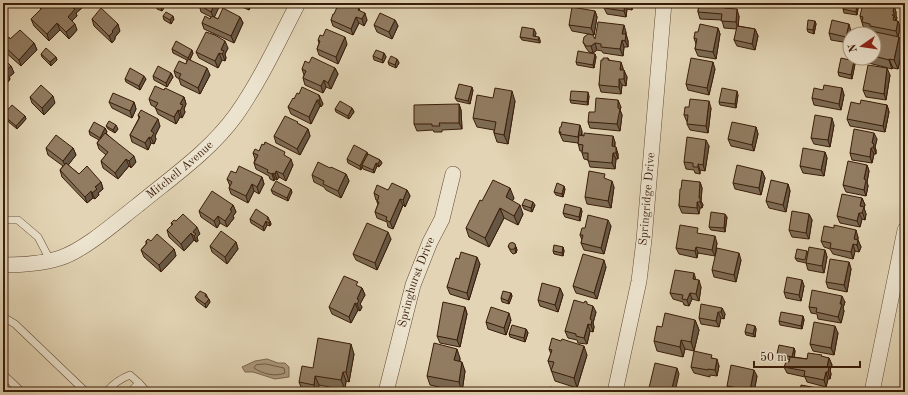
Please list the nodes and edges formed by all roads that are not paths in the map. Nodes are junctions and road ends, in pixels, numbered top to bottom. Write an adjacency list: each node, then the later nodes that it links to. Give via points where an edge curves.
1 (298, 3): 6 (street, Mitchell Avenue, via 246,99 223,131 199,155 109,228 72,252)
2 (664, 3): 17 (street, Springridge Drive, via 639,281)
3 (453, 174): 16 (street, Springhurst Drive, via 442,219 413,285)
4 (3, 220): 6 (lane, via 18,220 38,237)
5 (905, 230): 18 (street)
6 (50, 260): 7 (street, Mitchell Avenue)
7 (3, 265)
8 (3, 317): 12 (lane, via 15,324)
9 (3, 380): 11 (lane, via 6,377)
10 (139, 382): 13 (lane, via 130,376 121,378); 14 (lane); 15 (lane)
11 (22, 392)
12 (86, 392)
13 (106, 392)
14 (130, 392)
15 (147, 392)
16 (386, 392)
17 (615, 392)
18 (872, 392)

